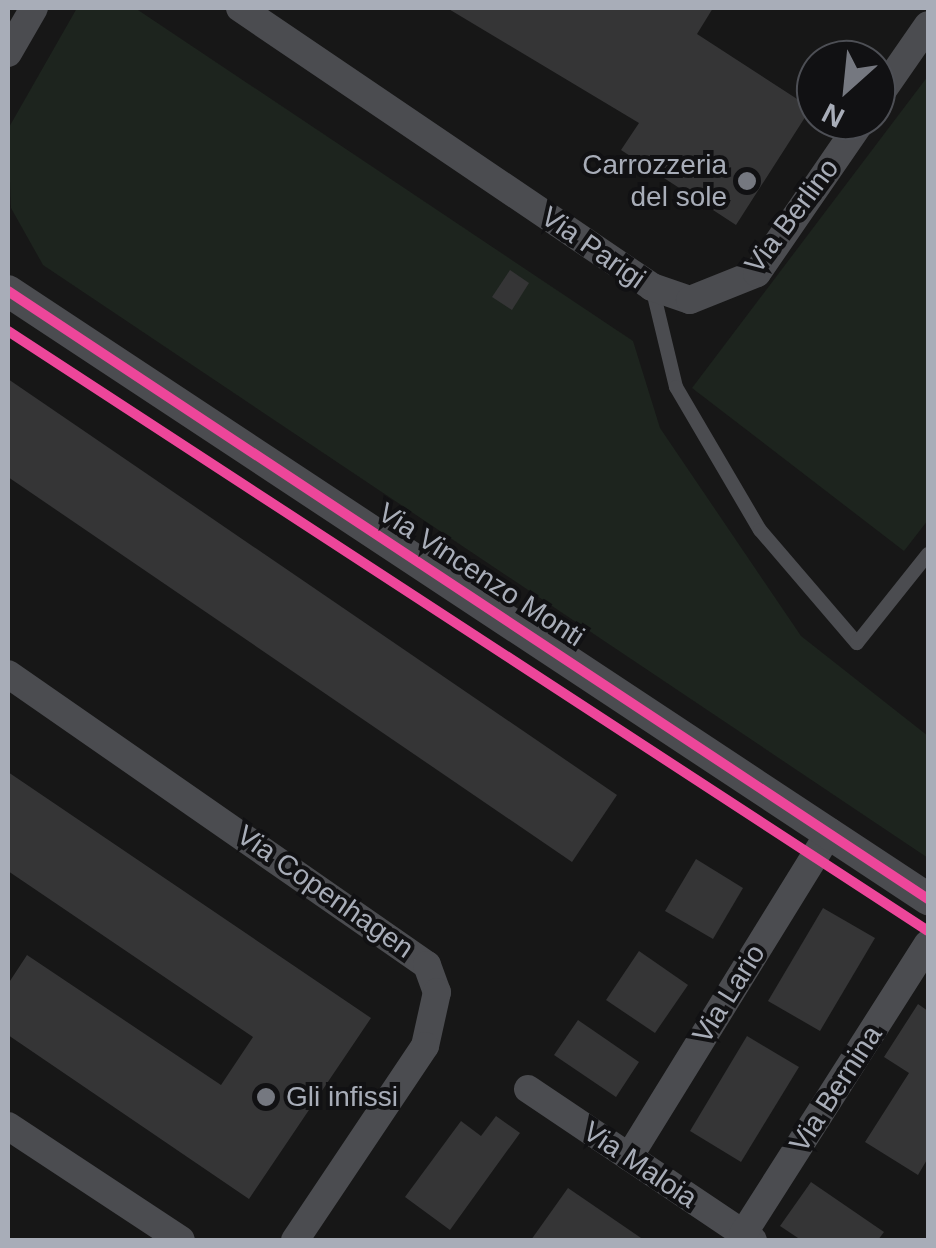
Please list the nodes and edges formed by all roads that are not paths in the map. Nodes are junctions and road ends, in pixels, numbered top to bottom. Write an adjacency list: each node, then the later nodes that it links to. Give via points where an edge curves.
1 (34, 8): 4 (street)
2 (240, 8): 7 (street, Via Parigi)
3 (928, 25): 5 (street)
4 (8, 52)
5 (896, 71)
6 (848, 140): 7 (street, Via Berlino, via 756,273 690,300)
7 (652, 287): 9 (lane, Via Parigi, via 676,387 760,530 857,643)
8 (8, 291): 11 (street, Via Vincenzo Monti)
9 (928, 554)
10 (8, 674): 19 (street, Via Copenhagen, via 427,965 437,992 425,1046)
11 (830, 832): 12 (street, Via Vincenzo Monti); 16 (street, Via Lario)
12 (928, 899)
13 (928, 944): 18 (street, Via Bernina)
14 (528, 1089): 16 (street, Via Maloia)
15 (8, 1126): 17 (street)
16 (629, 1157): 18 (street, Via Maloia)
17 (174, 1236)
18 (748, 1237)
19 (295, 1240)

